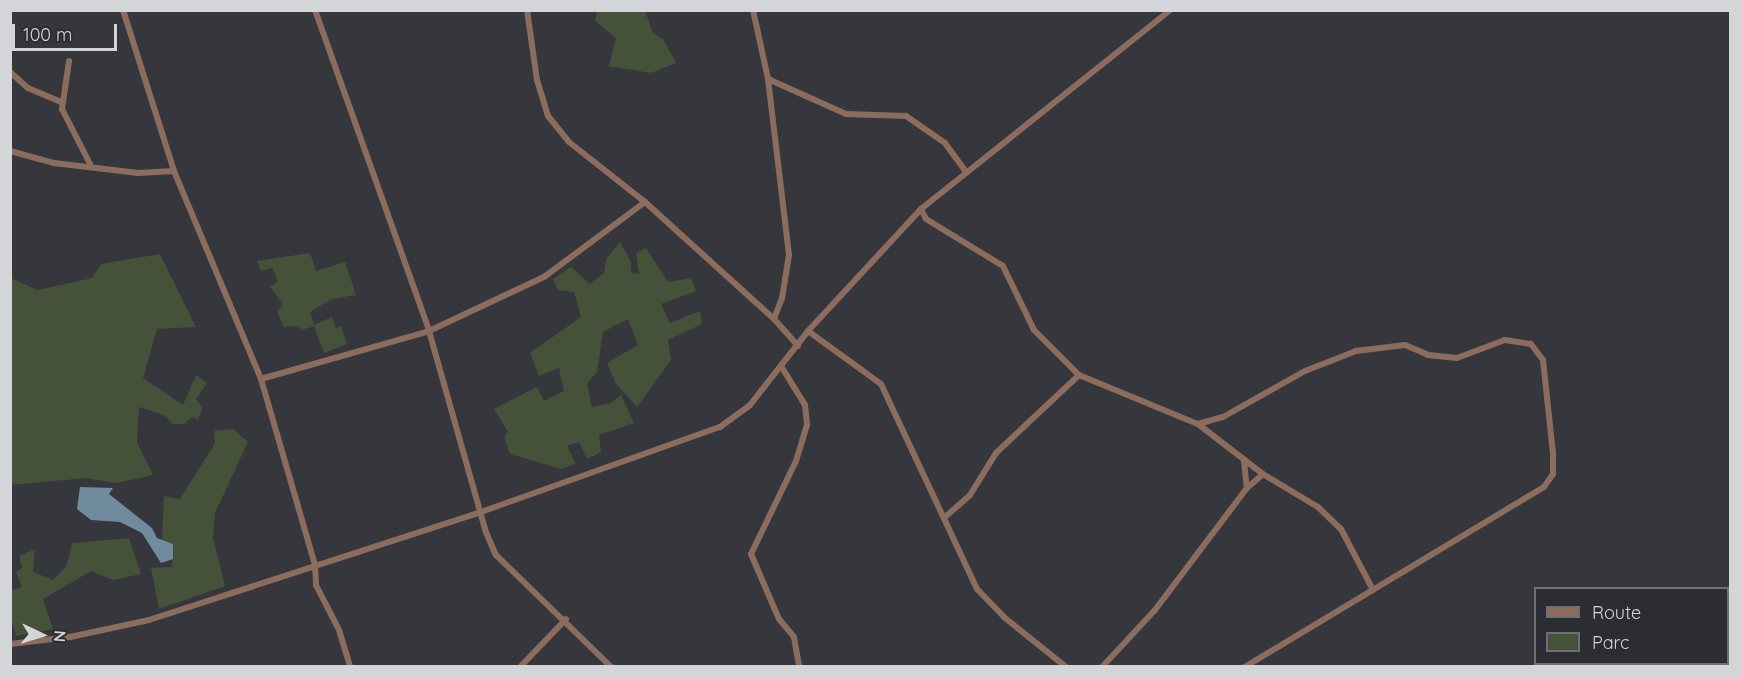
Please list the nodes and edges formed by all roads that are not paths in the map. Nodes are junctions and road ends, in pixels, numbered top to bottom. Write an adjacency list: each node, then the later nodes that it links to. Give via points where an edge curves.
1 (123, 10): 12 (street)
2 (315, 10): 17 (street)
3 (527, 10): 14 (street, via 537,81 548,116 569,142)
4 (753, 10): 8 (street)
5 (1170, 10): 13 (street)
6 (69, 61): 9 (street)
7 (10, 72): 9 (street, via 28,88)
8 (768, 79): 13 (street, via 846,114 906,116 945,143); 16 (street, via 789,255 783,298)
9 (62, 102): 11 (street)
10 (10, 151): 11 (street, via 44,161)
11 (90, 164): 12 (street, via 138,173)
12 (174, 171): 22 (street)
13 (965, 171): 15 (street)
14 (645, 202): 16 (street); 17 (street, via 544,277)
15 (921, 209): 18 (street); 21 (street, via 926,219 1003,266 1034,330)
16 (774, 319): 19 (street)
17 (429, 331): 22 (street); 27 (street)
18 (808, 332): 19 (street); 28 (street, via 881,384)
19 (798, 346): 20 (street)
20 (782, 366): 27 (street, via 750,405 720,428); 36 (street, via 805,405 807,425 796,461 751,554 779,619 794,637)
21 (1079, 375): 23 (street); 28 (street, via 996,453 970,495)
22 (261, 379): 29 (street)
23 (1198, 424): 24 (street); 30 (street, via 1223,417 1305,370 1356,351 1406,345 1428,355 1457,358 1505,340 1531,344 1543,360 1553,474 1544,487)
24 (1244, 460): 25 (street); 26 (street)
25 (1263, 474): 26 (street); 30 (street, via 1318,507 1341,529)
26 (1247, 488): 38 (street, via 1155,610)
27 (481, 512): 29 (street); 31 (street, via 496,555)
28 (945, 517): 37 (street, via 978,589 1005,618)
29 (315, 565): 32 (street, via 149,620); 33 (street, via 316,585 339,630)
30 (1373, 590): 39 (street)
31 (566, 619): 34 (street); 35 (street)
32 (10, 644)
33 (350, 666)
34 (522, 666)
35 (609, 666)
36 (799, 666)
37 (1065, 666)
38 (1103, 666)
39 (1246, 666)

